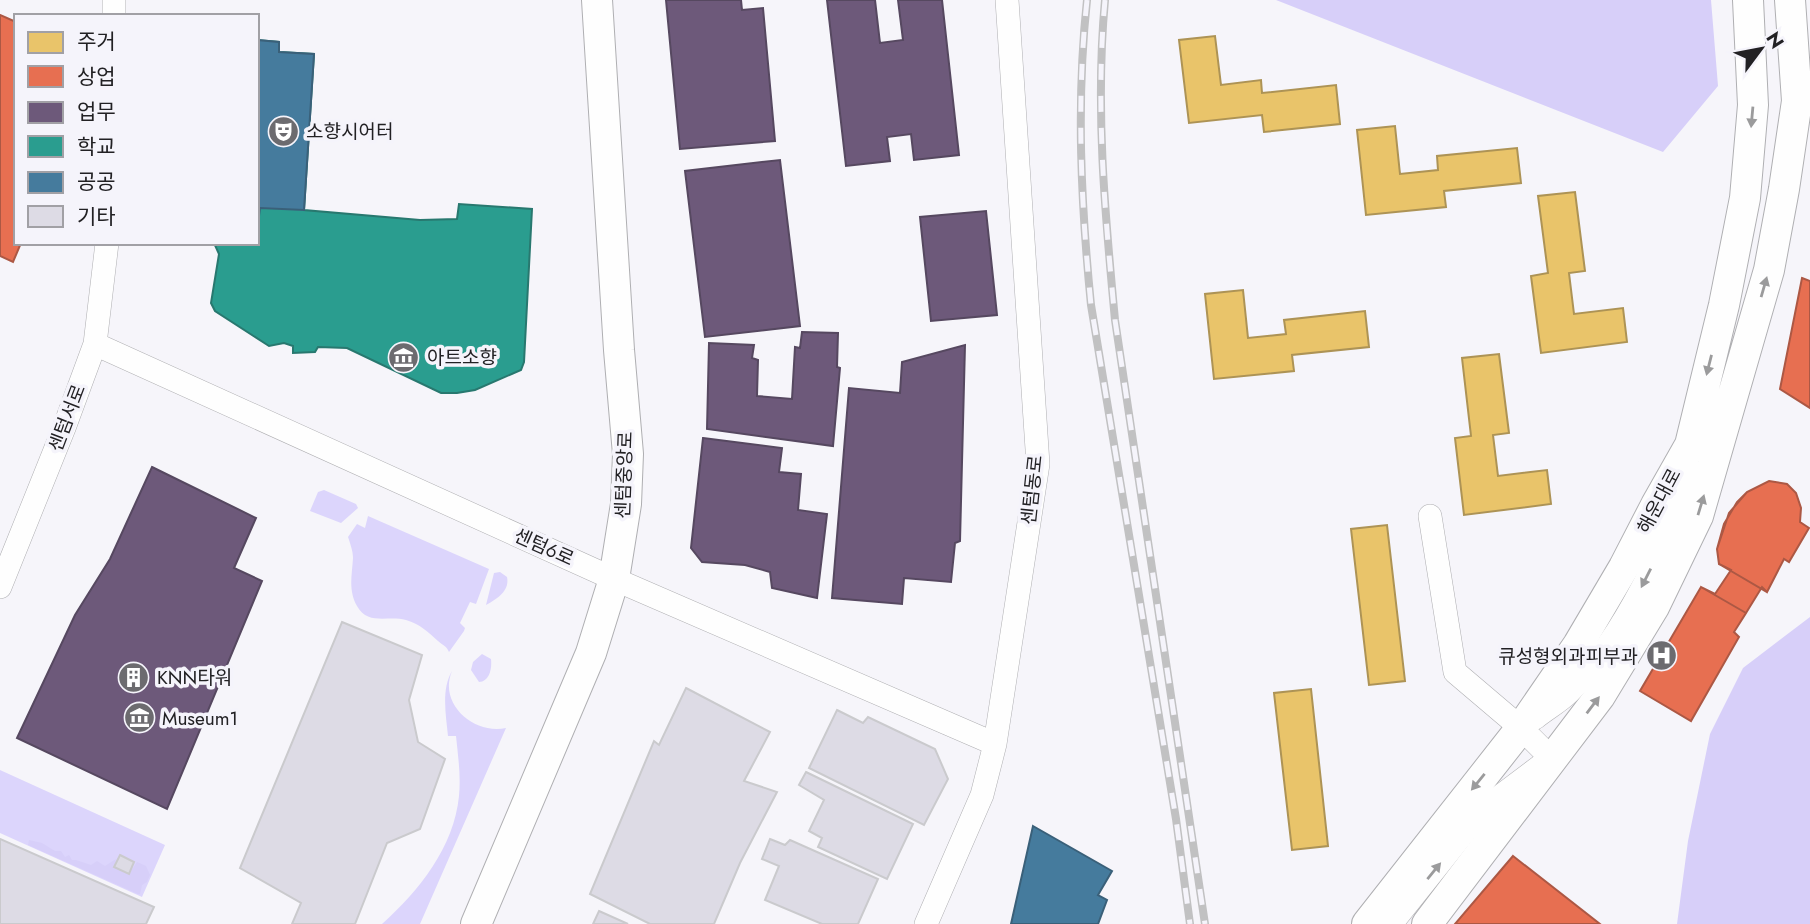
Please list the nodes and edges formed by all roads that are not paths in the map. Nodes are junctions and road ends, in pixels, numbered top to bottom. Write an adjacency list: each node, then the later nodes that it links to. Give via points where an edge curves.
1 (597, 0): 8 (main road, 센텀중앙로, via 628,454 626,504)
2 (1007, 0): 11 (street, 센텀동로, via 1038,464)
3 (1748, 0): 10 (main road, 해운대로, one-way to 10, via 1753,105 1745,198 1690,444 1625,567)
4 (1790, 4): 12 (main road, 해운대로, one-way to 4, via 1607,685 1654,607 1698,516 1769,270 1782,203 1797,100)
5 (107, 245): 6 (street, 센텀서로)
6 (95, 344): 8 (street, 센텀6로); 9 (street, 센텀서로)
7 (1430, 516): 10 (street, via 1455,672)
8 (614, 579): 11 (street, 센텀6로); 13 (main road, 센텀중앙로, via 591,653)
9 (0, 587)
10 (1521, 728): 12 (street); 15 (main road, 해운대로, one-way to 15)
11 (995, 744): 14 (street, 센텀동로, via 982,795)
12 (1551, 758): 16 (street, one-way to 12, via 1482,810); 17 (main road, 해운대로)
13 (476, 924)
14 (926, 924)
15 (1367, 924)
16 (1391, 924)
17 (1427, 924)

